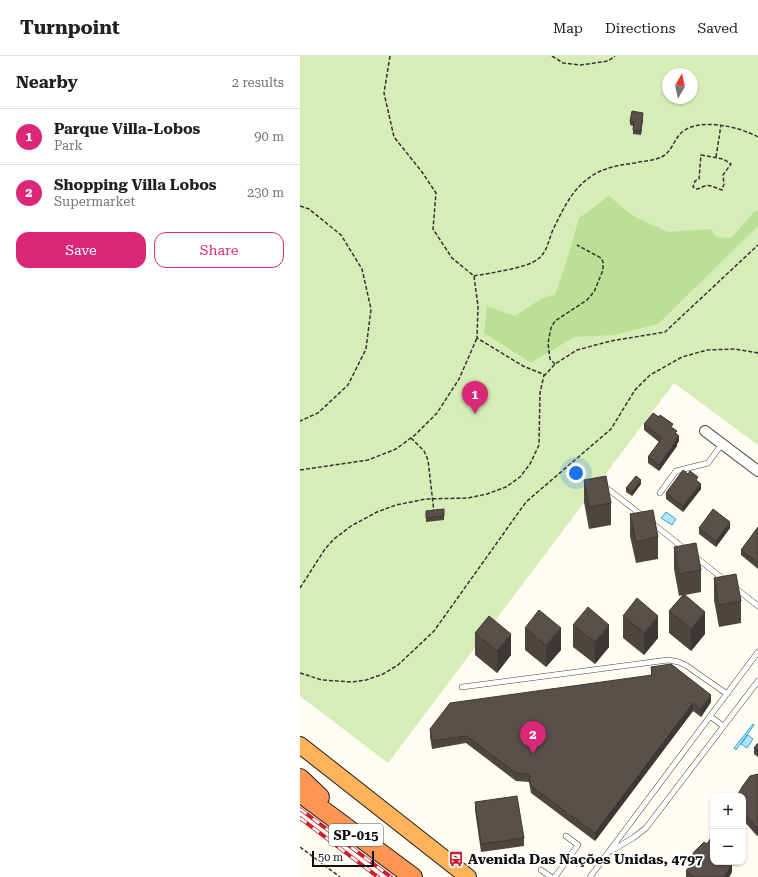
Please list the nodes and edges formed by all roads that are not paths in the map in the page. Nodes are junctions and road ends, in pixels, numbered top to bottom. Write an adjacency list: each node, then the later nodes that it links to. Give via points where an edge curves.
1 (705, 431): 2 (street)
2 (722, 444): 3 (street); 5 (lane, via 708,463 676,471)
3 (758, 472)
4 (604, 486): 6 (lane)
5 (660, 493)
6 (758, 606)
7 (758, 652): 10 (lane)
8 (758, 681): 12 (lane)
9 (462, 688): 10 (lane, via 668,660 687,666)
10 (727, 694): 11 (lane)
11 (710, 716): 12 (lane); 18 (lane)
12 (723, 726): 18 (lane, via 646,828)
13 (300, 745): 21 (highway)
14 (300, 778): 17 (highway)
15 (300, 793): 17 (highway, SP-015)
16 (566, 836): 23 (lane, via 578,845)
17 (367, 843): 20 (highway, SP-015)
18 (608, 853): 24 (lane)
19 (541, 870): 22 (lane)
20 (413, 877)
21 (468, 877)
22 (551, 877)
23 (555, 877)
24 (590, 877)

